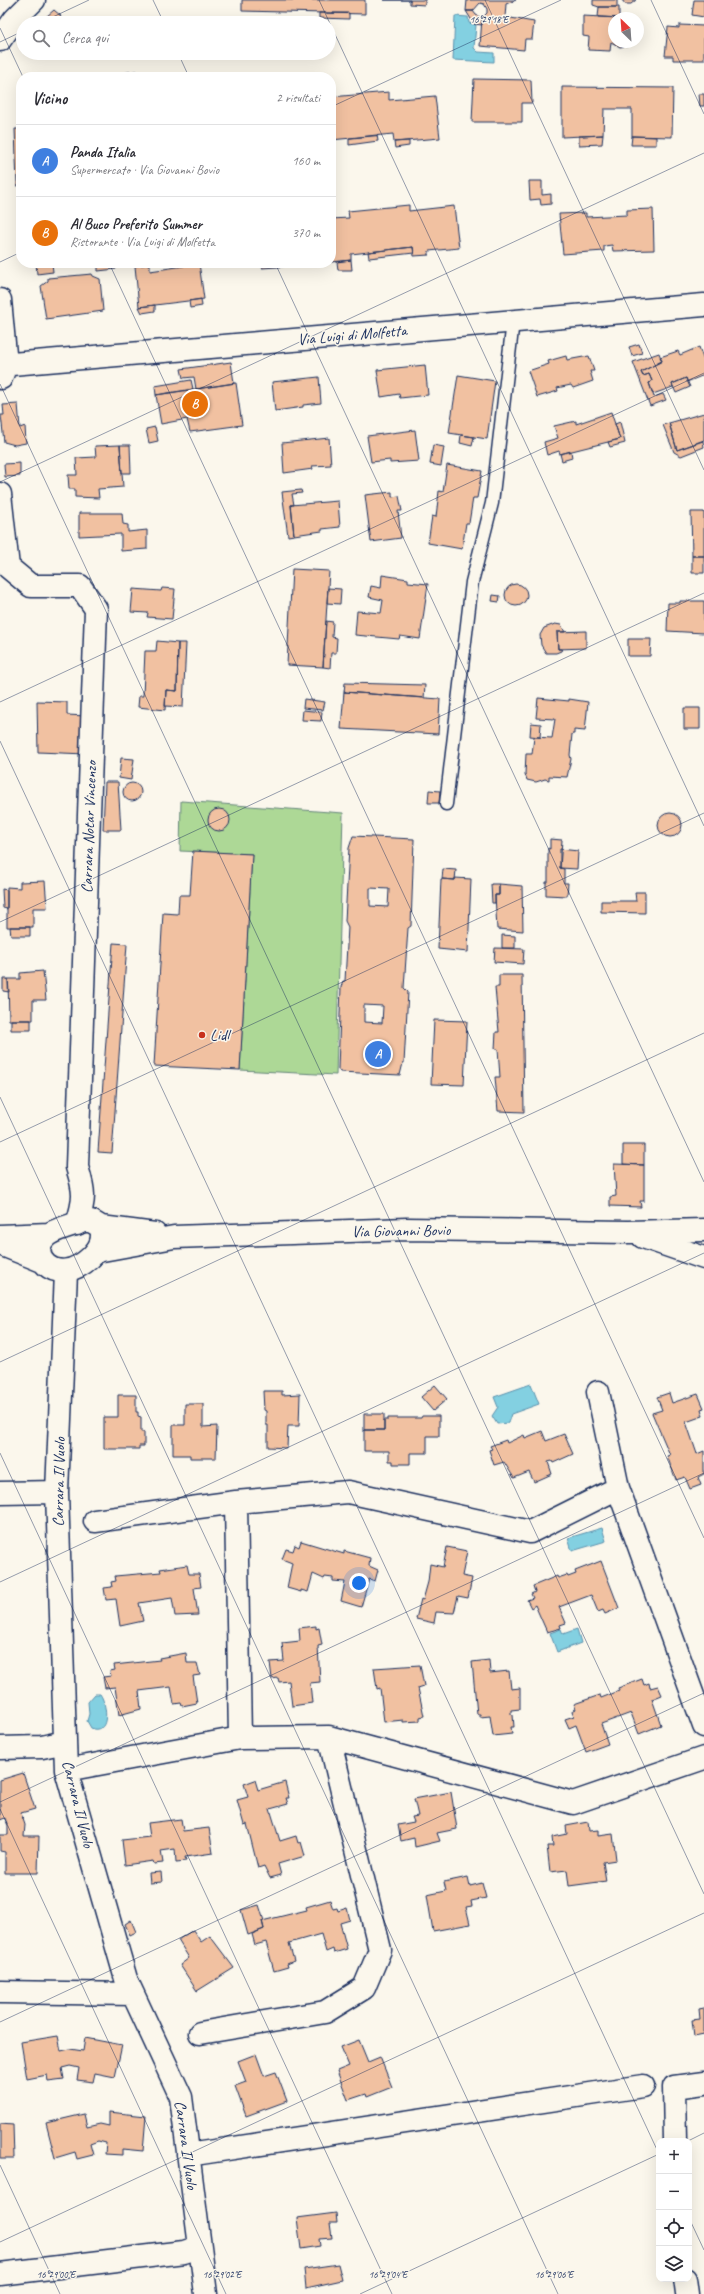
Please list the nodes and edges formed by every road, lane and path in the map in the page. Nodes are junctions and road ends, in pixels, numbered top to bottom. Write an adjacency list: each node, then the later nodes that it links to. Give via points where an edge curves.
1 (34, 0): 2 (street)
2 (19, 16)
3 (16, 19): 4 (street)
4 (0, 40)
5 (0, 300): 8 (street)
6 (704, 305): 7 (street, Via Luigi di Molfetta)
7 (513, 320): 8 (street, Via Luigi di Molfetta); 10 (lane, via 492,503 472,582)
8 (2, 370)
9 (0, 494): 11 (street, Carrara Notar Vincenzo, via 8,567 31,586 80,586 96,609 77,1168 85,1200)
10 (446, 804)
11 (77, 1224): 12 (street, via 91,1221); 15 (street)
12 (101, 1227): 17 (street); 19 (street, via 102,1239)
13 (704, 1230): 14 (street, Via Giovanni Bovio)
14 (628, 1232): 17 (street, Via Giovanni Bovio, via 407,1229); 20 (street, Via Giovanni Bovio)
15 (49, 1234): 16 (street); 21 (street, via 40,1245)
16 (0, 1236)
17 (174, 1237): 19 (street)
18 (0, 1244): 21 (street)
19 (97, 1251): 22 (street, via 85,1262)
20 (704, 1258)
21 (42, 1261): 22 (street, via 49,1267)
22 (66, 1272): 26 (street, Carrara Il Vuolo)
23 (598, 1392): 24 (street)
24 (618, 1488): 27 (street, via 530,1532 348,1492); 29 (street)
25 (0, 1492): 26 (street)
26 (57, 1492): 32 (street, Carrara Il Vuolo)
27 (236, 1502): 28 (street); 31 (street)
28 (95, 1521)
29 (704, 1726)
30 (329, 1737): 31 (street); 34 (street, via 572,1803); 38 (street, via 380,1950 364,1988 324,2012)
31 (240, 1738): 35 (street)
32 (65, 1742): 33 (street, via 42,1748); 35 (street, Carrara Il Vuolo)
33 (0, 1748)
34 (704, 1758)
35 (66, 1770): 37 (street, Carrara Il Vuolo)
36 (0, 1992): 37 (street)
37 (132, 1994): 42 (street, Carrara Il Vuolo, via 181,2097)
38 (200, 2033)
39 (704, 2083): 41 (street, via 674,2087)
40 (643, 2086): 42 (street)
41 (675, 2138)
42 (188, 2155): 43 (street, Carrara Il Vuolo)
43 (199, 2247): 44 (street, via 184,2252); 46 (street, Carrara Il Vuolo)
44 (0, 2274)
45 (685, 2282): 47 (street)
46 (206, 2294)
47 (687, 2294)

